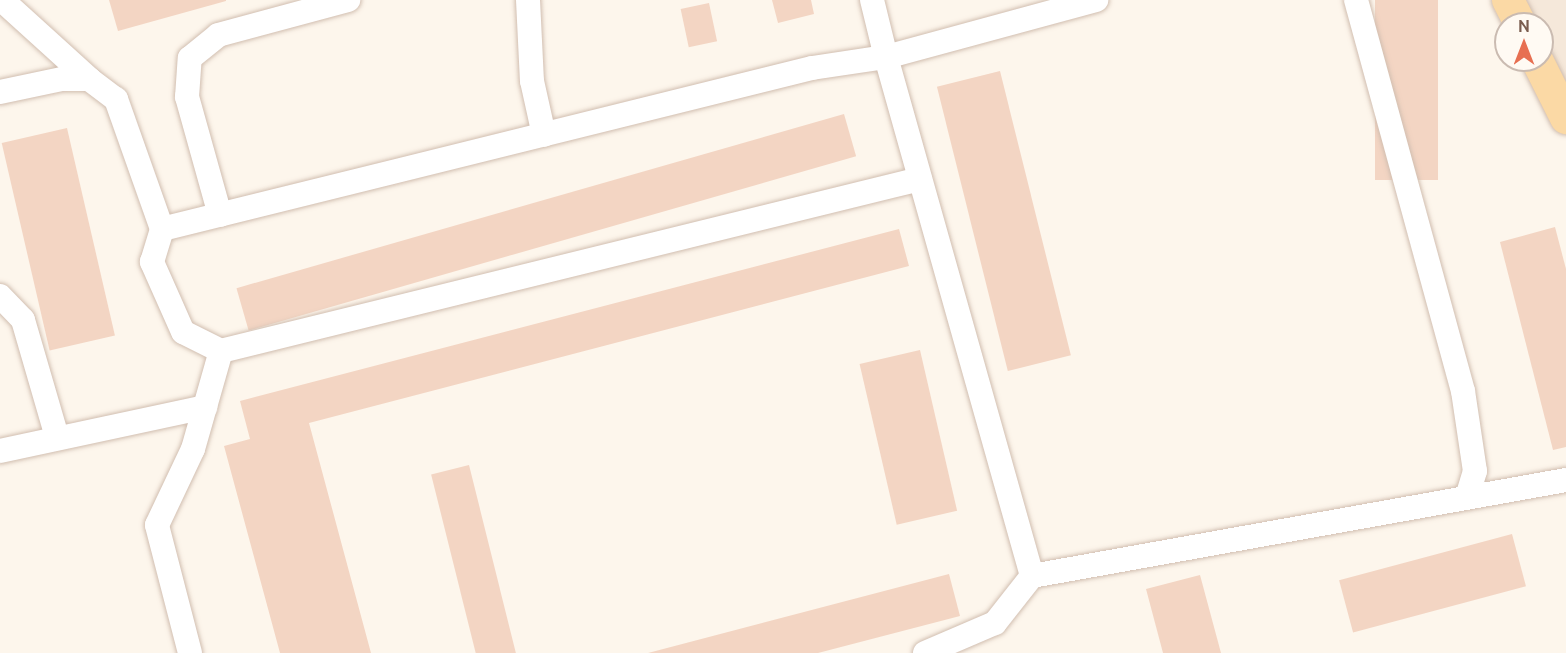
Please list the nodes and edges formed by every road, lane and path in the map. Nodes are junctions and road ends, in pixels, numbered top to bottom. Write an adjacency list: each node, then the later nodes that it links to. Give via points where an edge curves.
1 (2, 0): 9 (lane)
2 (348, 0): 14 (lane, via 218,35 190,58 186,97)
3 (528, 0): 12 (lane, via 532,81)
4 (872, 0): 7 (lane)
5 (1096, 0): 7 (lane)
6 (1356, 0): 22 (lane, via 1463,391 1474,471)
7 (886, 57): 12 (lane, via 812,68); 13 (lane)
8 (1543, 72): 11 (main road)
9 (89, 79): 10 (lane, via 62,79); 15 (lane, via 116,99)
10 (0, 92)
11 (1566, 118)
12 (544, 135): 14 (lane)
13 (920, 179): 17 (lane); 23 (lane)
14 (220, 215): 15 (lane)
15 (162, 229): 17 (lane, via 152,262 164,294 183,332)
16 (0, 296): 19 (lane, via 23,320)
17 (221, 351): 18 (lane)
18 (206, 407): 19 (lane); 24 (lane, via 193,449 157,525)
19 (57, 437): 20 (lane)
20 (0, 451)
21 (1566, 480): 22 (lane)
22 (1467, 498): 23 (lane)
23 (1032, 576): 25 (lane, via 995,623)
24 (190, 653)
25 (925, 653)

